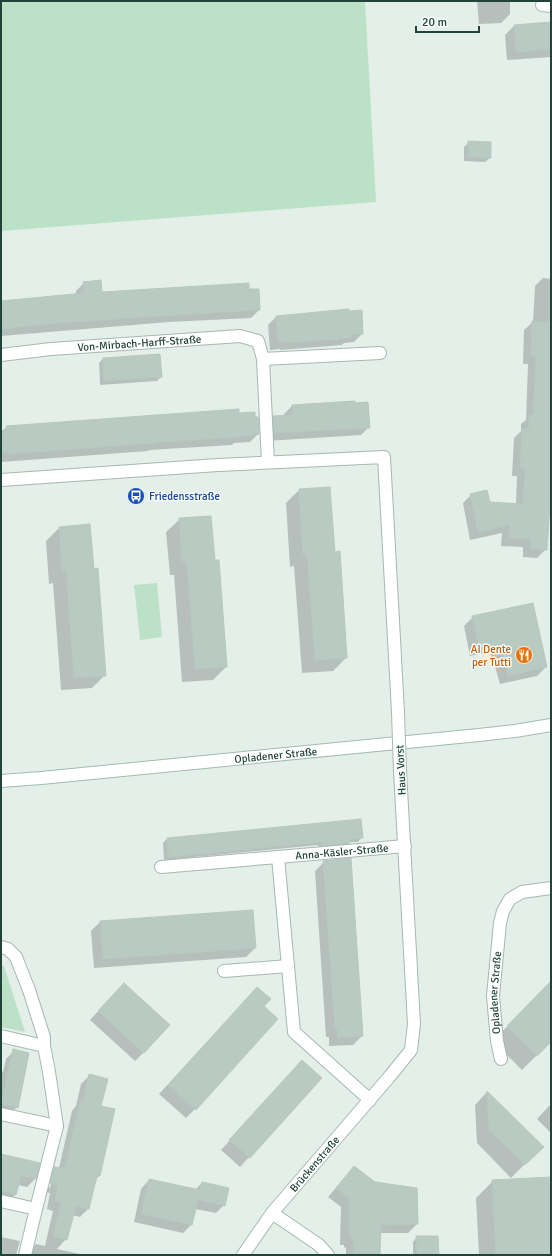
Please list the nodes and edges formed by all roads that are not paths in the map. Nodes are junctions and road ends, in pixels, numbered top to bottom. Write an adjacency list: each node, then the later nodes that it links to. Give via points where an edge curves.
1 (380, 353): 3 (street)
2 (1, 355): 3 (street, Von-Mirbach-Harff-Straße, via 51,349 240,336 258,341)
3 (263, 359): 4 (street, Von-Mirbach-Harff-Straße)
4 (268, 462): 5 (street); 8 (street, Haus Vorst, bridge, via 384,457)
5 (1, 480)
6 (551, 725): 7 (street, Opladener Straße, via 472,736)
7 (1, 781)
8 (405, 846): 9 (street, Anna-Käsler-Straße); 18 (street, Haus Vorst, via 414,1024 411,1050)
9 (278, 857): 10 (street, Anna-Käsler-Straße); 13 (street, Anna-Käsler-Straße)
10 (161, 867)
11 (551, 888): 17 (street, Opladener Straße, via 522,892 510,899 503,911 493,996)
12 (1, 947): 16 (street, via 8,949 16,957 44,1037)
13 (288, 966): 14 (street); 19 (street, Anna-Käsler-Straße, via 294,1032)
14 (224, 971)
15 (1, 1036): 16 (street)
16 (44, 1046): 21 (street)
17 (501, 1059)
18 (390, 1076): 19 (street, Brückenstraße)
19 (370, 1100): 24 (street, Brückenstraße)
20 (1, 1114): 21 (street)
21 (57, 1126): 23 (street)
22 (1, 1201): 23 (street)
23 (36, 1209): 25 (street)
24 (272, 1213): 26 (street, Brückenstraße); 27 (street, via 319,1245)
25 (25, 1255)
26 (242, 1255)
27 (328, 1255)

